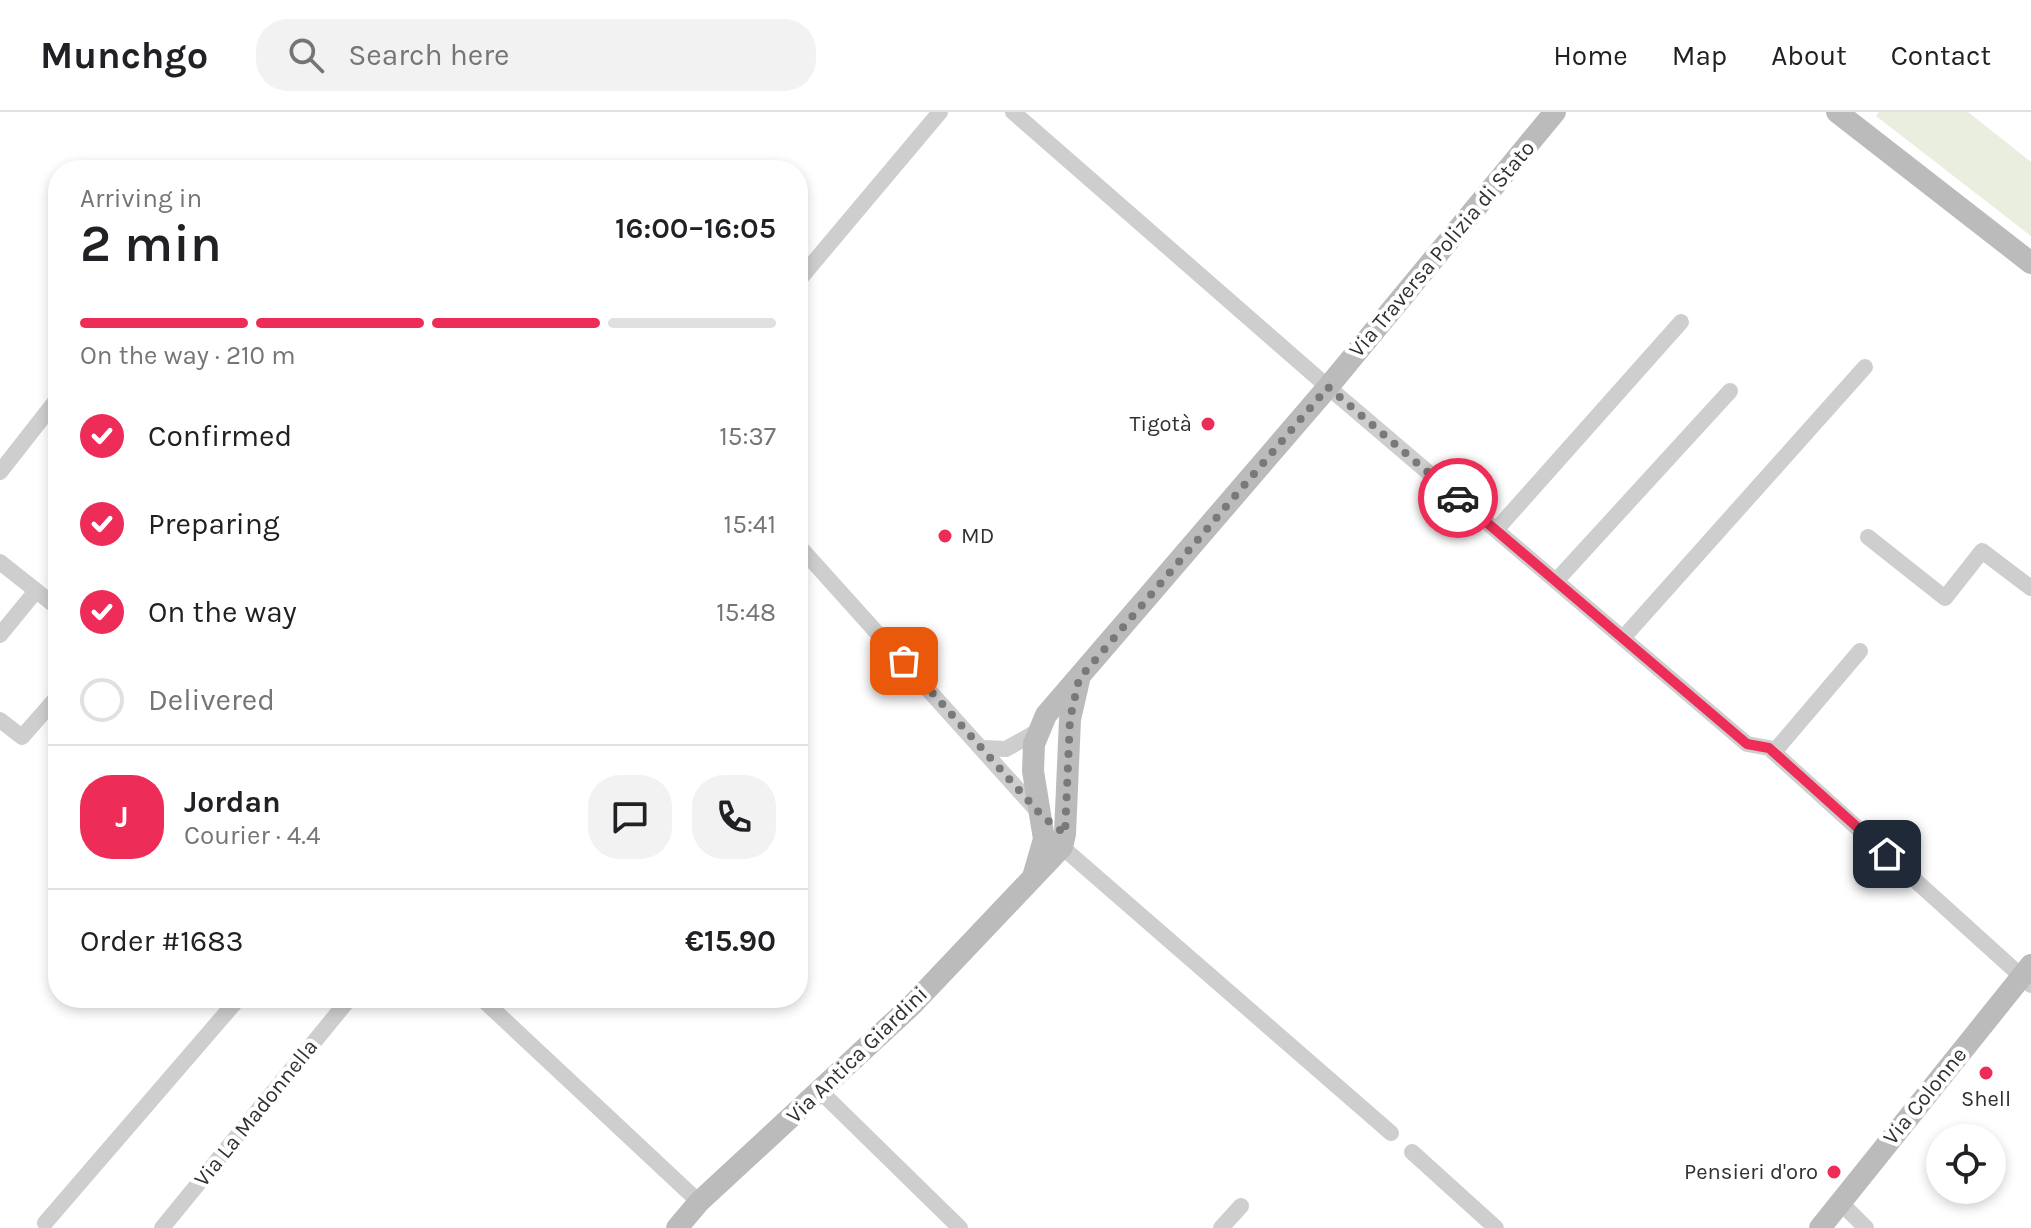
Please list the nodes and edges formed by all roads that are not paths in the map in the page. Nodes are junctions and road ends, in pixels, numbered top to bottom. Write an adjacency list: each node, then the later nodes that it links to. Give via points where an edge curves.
1 (940, 112): 6 (street)
2 (1013, 112): 9 (street)
3 (1555, 112): 9 (street, Via Traversa Polizia di Stato)
4 (1837, 112): 5 (street)
5 (2031, 263)
6 (808, 269)
7 (1681, 322): 13 (street)
8 (1865, 367): 22 (street)
9 (1328, 387): 13 (street); 24 (street, Via Traversa Polizia di Stato)
10 (1730, 391): 17 (street)
11 (48, 411): 12 (street)
12 (0, 472)
13 (1496, 530): 17 (street)
14 (1868, 537): 18 (street, via 1945,598 1982,551)
15 (808, 556): 29 (street)
16 (0, 562): 19 (street)
17 (1556, 581): 22 (street)
18 (2031, 588)
19 (36, 591): 20 (street); 21 (street)
20 (48, 600)
21 (0, 635)
22 (1623, 638): 30 (street, via 1747,744)
23 (1860, 651): 30 (street)
24 (1079, 679): 27 (street, Via Antica Giardini, via 1058,699); 28 (street)
25 (48, 707): 26 (street, via 22,737)
26 (0, 720)
27 (1038, 731): 28 (street); 29 (street, via 1006,749); 31 (street, Via Antica Giardini, via 1033,758)
28 (1069, 741): 32 (street)
29 (983, 748): 33 (street)
30 (1774, 752): 36 (street)
31 (1037, 793): 32 (street); 33 (street, Via Antica Giardini)
32 (1068, 793): 34 (street)
33 (1042, 816): 34 (street); 35 (street, Via Antica Giardini, via 1044,839)
34 (1064, 841): 35 (street, Via Antica Giardini); 41 (street)
35 (1033, 877): 40 (street, Via Antica Giardini)
36 (2028, 975): 44 (street, Via Colonne)
37 (230, 1008): 46 (street)
38 (339, 1008): 47 (street, Via La Madonnella)
39 (492, 1008): 43 (street)
40 (821, 1092): 43 (street, Via Antica Giardini); 49 (street)
41 (1391, 1133)
42 (1412, 1152): 51 (street)
43 (699, 1202): 48 (street, Via Antica Giardini)
44 (1840, 1202): 52 (street, Via Colonne); 53 (street)
45 (1241, 1206): 50 (street)
46 (45, 1223)
47 (162, 1228)
48 (677, 1228)
49 (960, 1228)
50 (1221, 1228)
51 (1496, 1228)
52 (1820, 1228)
53 (1866, 1228)

